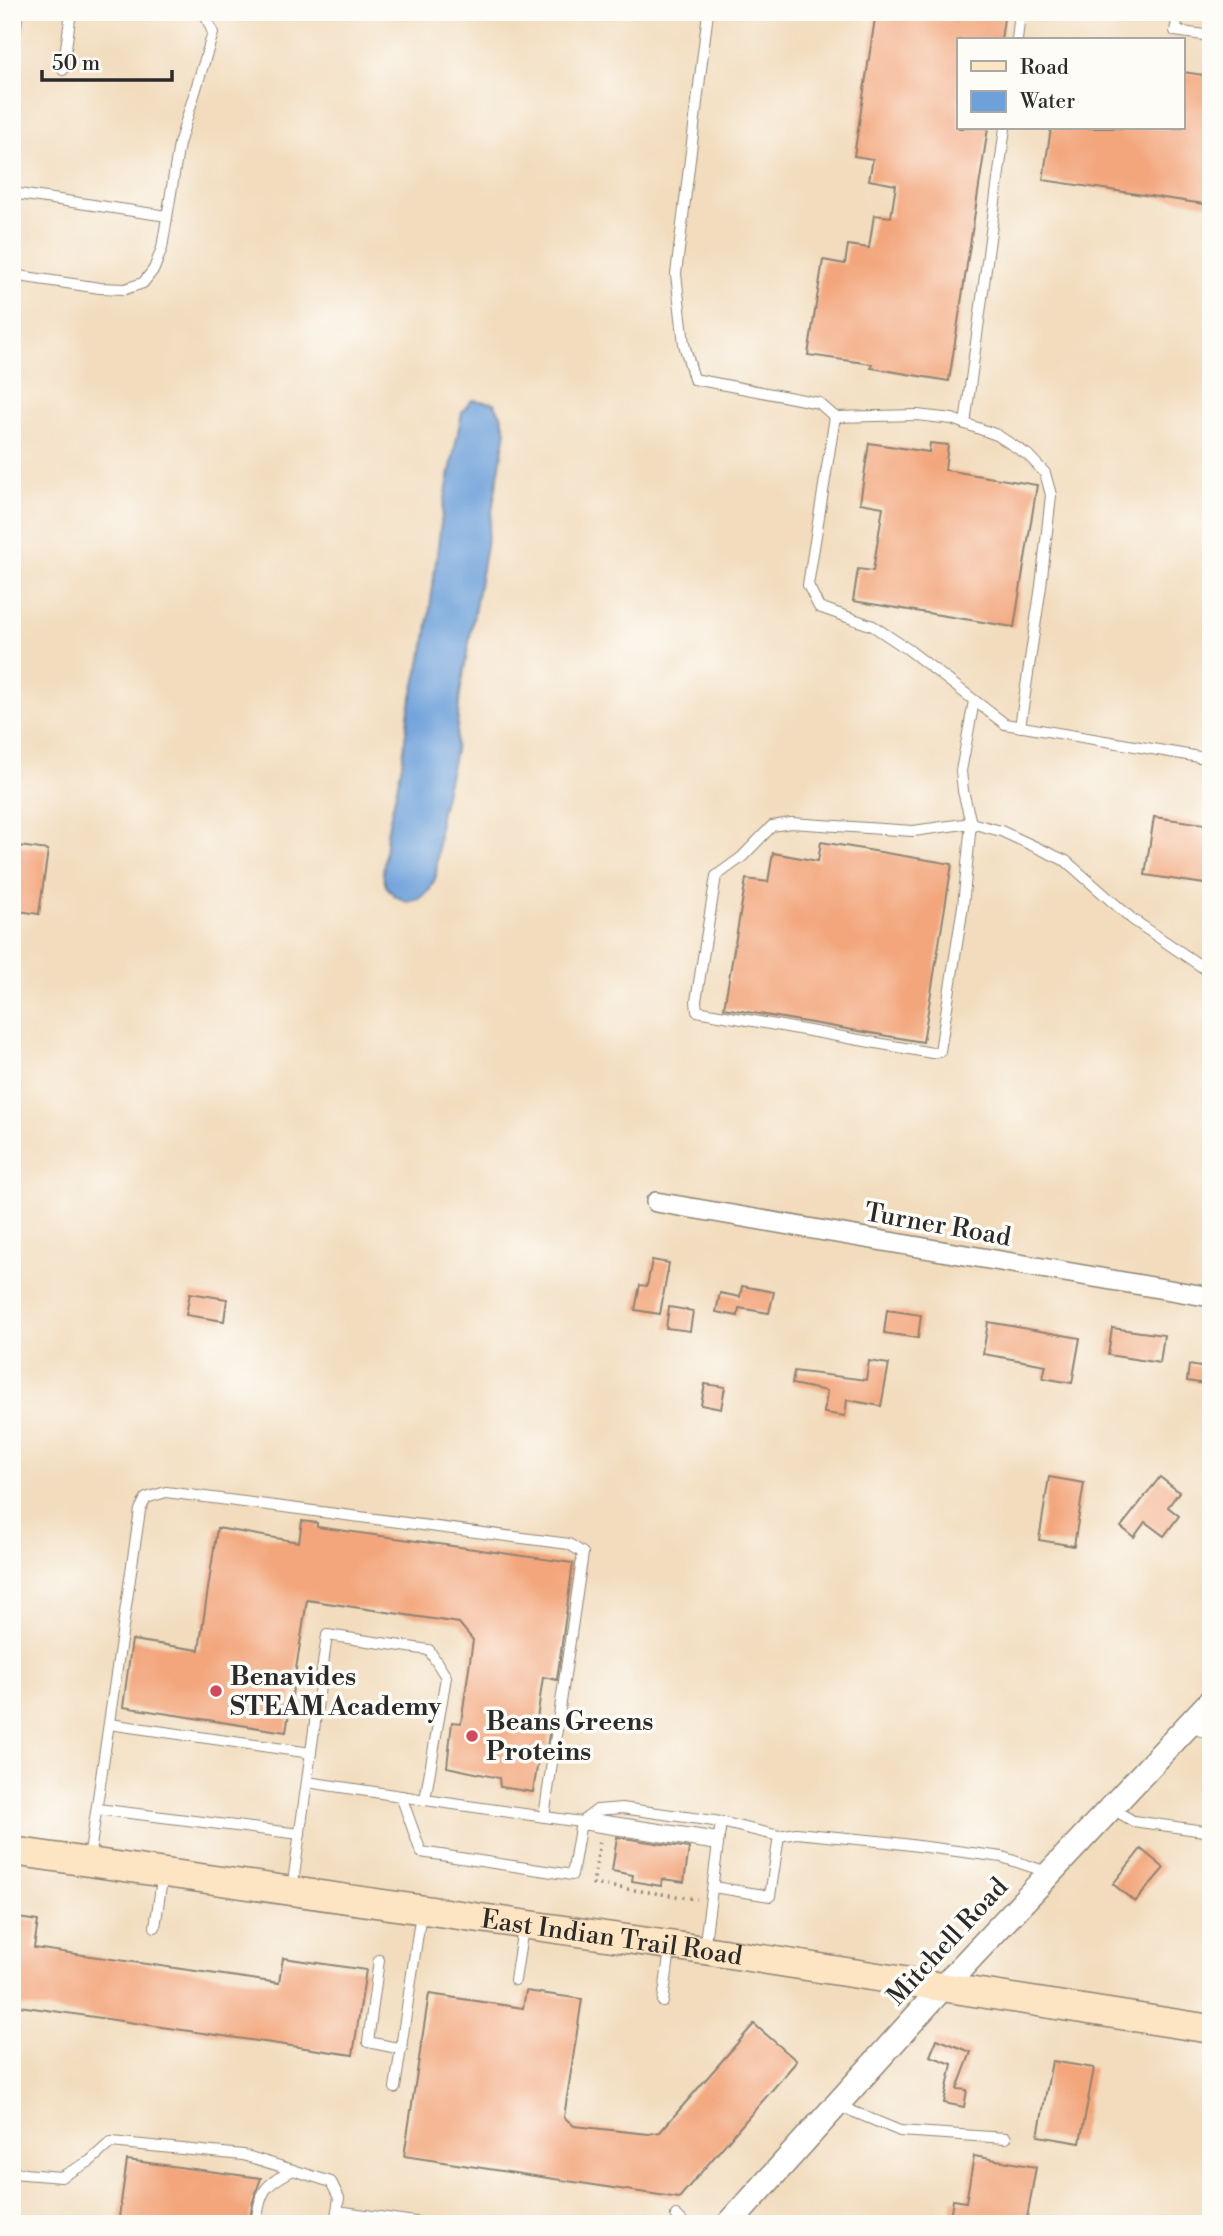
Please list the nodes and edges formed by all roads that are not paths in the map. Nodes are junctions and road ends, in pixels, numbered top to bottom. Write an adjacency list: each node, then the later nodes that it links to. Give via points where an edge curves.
1 (18, 12): 9 (lane)
2 (71, 12): 10 (lane)
3 (204, 12): 13 (lane, via 213,33 179,144)
4 (708, 12): 15 (lane, via 676,274 684,344 694,379 818,402)
5 (1020, 12): 8 (lane)
6 (1179, 12): 7 (lane, via 1175,32)
7 (1211, 36)
8 (1017, 38)
9 (12, 55)
10 (63, 70)
11 (1005, 130): 16 (lane)
12 (12, 192): 13 (lane)
13 (167, 216): 14 (lane, via 154,269 142,283 125,289 100,288)
14 (12, 275)
15 (835, 417): 16 (lane, via 918,415); 17 (lane, via 808,585 819,607 873,626)
16 (965, 424): 18 (lane, via 997,435 1028,455 1045,473 1051,495)
17 (974, 701): 18 (lane, via 1006,724); 20 (lane, via 961,771)
18 (1020, 727): 19 (lane)
19 (1211, 760)
20 (971, 823): 20 (lane, via 941,1048 932,1053 697,1011 716,876 772,826 791,823 913,831); 21 (lane, via 1002,831 1066,861 1132,919)
21 (1211, 973)
22 (656, 1202): 23 (street, Turner Road)
23 (1211, 1297)
24 (1211, 1701): 26 (street, Mitchell Road)
25 (109, 1724): 27 (lane); 32 (lane); 33 (lane, via 140,1510 154,1494 569,1544 583,1553)
26 (1200, 1730): 31 (street, Mitchell Road)
27 (311, 1753): 28 (lane); 30 (lane, via 327,1635 429,1650 446,1677)
28 (307, 1782): 29 (lane); 37 (lane)
29 (401, 1796): 30 (lane); 34 (lane, via 421,1852 572,1875)
30 (425, 1800): 33 (lane)
31 (1111, 1808): 36 (lane, via 1133,1821); 43 (street, Mitchell Road)
32 (97, 1809): 37 (lane); 41 (lane)
33 (544, 1817): 34 (lane)
34 (583, 1822): 35 (lane, via 597,1810 622,1808); 39 (lane)
35 (721, 1822): 38 (lane); 39 (lane)
36 (1211, 1832)
37 (300, 1834): 45 (lane)
38 (779, 1836): 43 (lane, via 796,1833 1002,1857); 44 (lane, via 770,1896)
39 (718, 1841): 44 (lane)
40 (12, 1851): 41 (main road, East Indian Trail Road)
41 (89, 1862): 42 (main road, East Indian Trail Road)
42 (163, 1873): 45 (main road, East Indian Trail Road); 48 (lane)
43 (1051, 1873): 53 (street, Mitchell Road)
44 (713, 1887): 50 (lane)
45 (292, 1891): 46 (main road, East Indian Trail Road)
46 (422, 1909): 47 (main road, East Indian Trail Road); 56 (lane)
47 (524, 1924): 49 (main road, East Indian Trail Road); 52 (lane)
48 (155, 1927)
49 (671, 1945): 50 (main road, East Indian Trail Road); 54 (lane)
50 (704, 1950): 53 (main road, East Indian Trail Road)
51 (379, 1960): 56 (lane, via 368,2042)
52 (515, 1980)
53 (943, 1987): 55 (main road, East Indian Trail Road); 58 (street, Mitchell Road)
54 (663, 2002)
55 (1211, 2029)
56 (401, 2049): 57 (lane)
57 (395, 2088)
58 (836, 2105): 59 (lane, via 900,2131); 68 (street, Mitchell Road)
59 (1006, 2138)
60 (293, 2170): 61 (lane, via 243,2155 111,2142 90,2161 61,2177); 62 (lane, via 331,2182 339,2199); 64 (lane, via 269,2182)
61 (12, 2173)
62 (337, 2211): 65 (lane); 66 (lane)
63 (676, 2215): 67 (lane)
64 (256, 2224)
65 (335, 2224)
66 (429, 2224)
67 (685, 2224)
68 (729, 2224)

